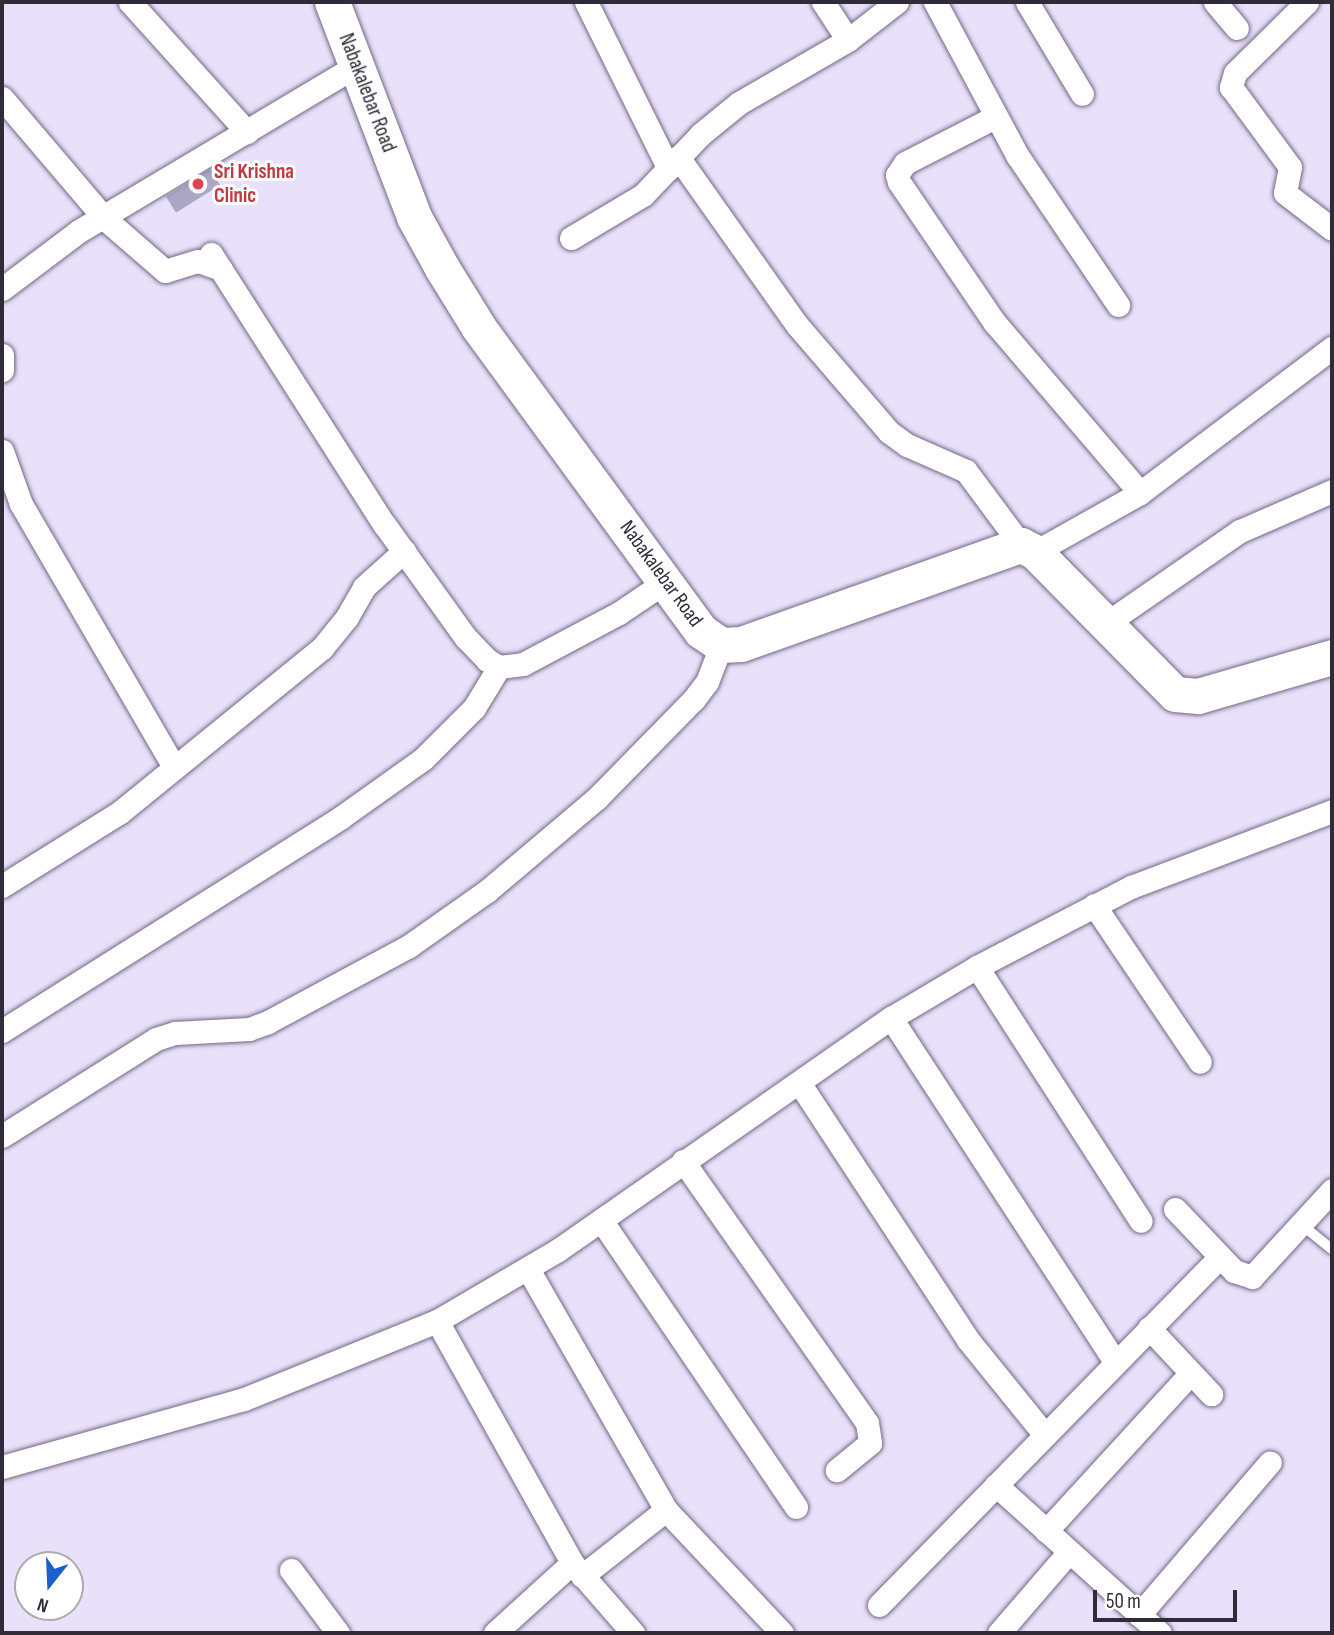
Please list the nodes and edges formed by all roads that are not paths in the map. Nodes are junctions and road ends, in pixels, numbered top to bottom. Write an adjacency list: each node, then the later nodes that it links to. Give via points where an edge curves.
1 (130, 2): 16 (street)
2 (332, 2): 12 (main road, Nabakalebar Road)
3 (586, 2): 17 (street)
4 (823, 2): 11 (street)
5 (897, 2): 11 (street)
6 (935, 2): 15 (street)
7 (1027, 2): 13 (street)
8 (1215, 2): 10 (street)
9 (1307, 2): 19 (street, via 1235,72 1231,88 1290,167 1285,193)
10 (1237, 28)
11 (848, 40): 17 (street, via 739,103)
12 (356, 66): 16 (street); 31 (main road, Nabakalebar Road, via 414,217 442,268 479,328)
13 (1082, 94)
14 (2, 98): 18 (street)
15 (995, 117): 22 (street); 28 (street, via 905,163 897,175 899,182 995,323)
16 (247, 132): 18 (street)
17 (674, 163): 20 (street, via 626,207); 29 (street, via 789,316 889,432 966,471)
18 (104, 218): 21 (street); 30 (street, via 165,271 198,261 216,262)
19 (1332, 229)
20 (571, 239)
21 (2, 289)
22 (1118, 305)
23 (1332, 348): 28 (street)
24 (2, 355): 25 (street)
25 (2, 369)
26 (2, 451): 36 (street, via 21,504)
27 (1332, 491): 32 (street, via 1240,531)
28 (1140, 493): 29 (street)
29 (1028, 549): 32 (main road); 33 (main road, Nabakalebar Road, via 741,644)
30 (404, 551): 35 (street, via 466,638); 36 (street, via 364,587 322,648)
31 (665, 582): 33 (main road, Nabakalebar Road, via 701,631); 35 (street, via 619,613 523,664)
32 (1104, 625): 34 (main road, via 1161,685 1186,698)
33 (721, 645): 45 (street, via 707,682 694,699 596,799 487,891 409,946 249,1029 175,1033 156,1039)
34 (1332, 657)
35 (499, 667): 42 (street, via 474,708 423,759 340,818)
36 (174, 767): 38 (street, via 119,813)
37 (1332, 811): 39 (street)
38 (2, 886)
39 (1094, 905): 40 (street); 43 (street)
40 (977, 967): 41 (street); 50 (street)
41 (891, 1018): 44 (street); 57 (street)
42 (2, 1031)
43 (1200, 1062)
44 (800, 1084): 46 (street); 60 (street, via 968,1340)
45 (2, 1136)
46 (683, 1161): 49 (street); 63 (street, via 867,1423 870,1443)
47 (1332, 1190): 51 (street)
48 (1175, 1209): 53 (street)
49 (601, 1220): 54 (street); 65 (street)
50 (1141, 1221)
51 (1302, 1225): 52 (lane); 53 (street, via 1252,1277 1242,1276)
52 (1332, 1249)
53 (1220, 1257): 56 (street)
54 (528, 1269): 55 (street); 66 (street)
55 (437, 1321): 62 (street, via 244,1399); 69 (street)
56 (1149, 1328): 57 (street); 58 (street)
57 (1115, 1361): 60 (street)
58 (1191, 1374): 59 (street); 67 (street)
59 (1211, 1394)
60 (1045, 1435): 64 (street)
61 (1270, 1462): 72 (street)
62 (2, 1467)
63 (837, 1470)
64 (996, 1485): 67 (street); 71 (street)
65 (796, 1507)
66 (666, 1510): 69 (street); 76 (street)
67 (1046, 1531): 68 (street)
68 (1069, 1552): 72 (street); 77 (street)
69 (577, 1569): 73 (street); 75 (street)
70 (291, 1570): 74 (street)
71 (879, 1605)
72 (1139, 1615): 78 (street)
73 (498, 1632)
74 (338, 1633)
75 (633, 1633)
76 (782, 1633)
77 (999, 1633)
78 (1160, 1633)

